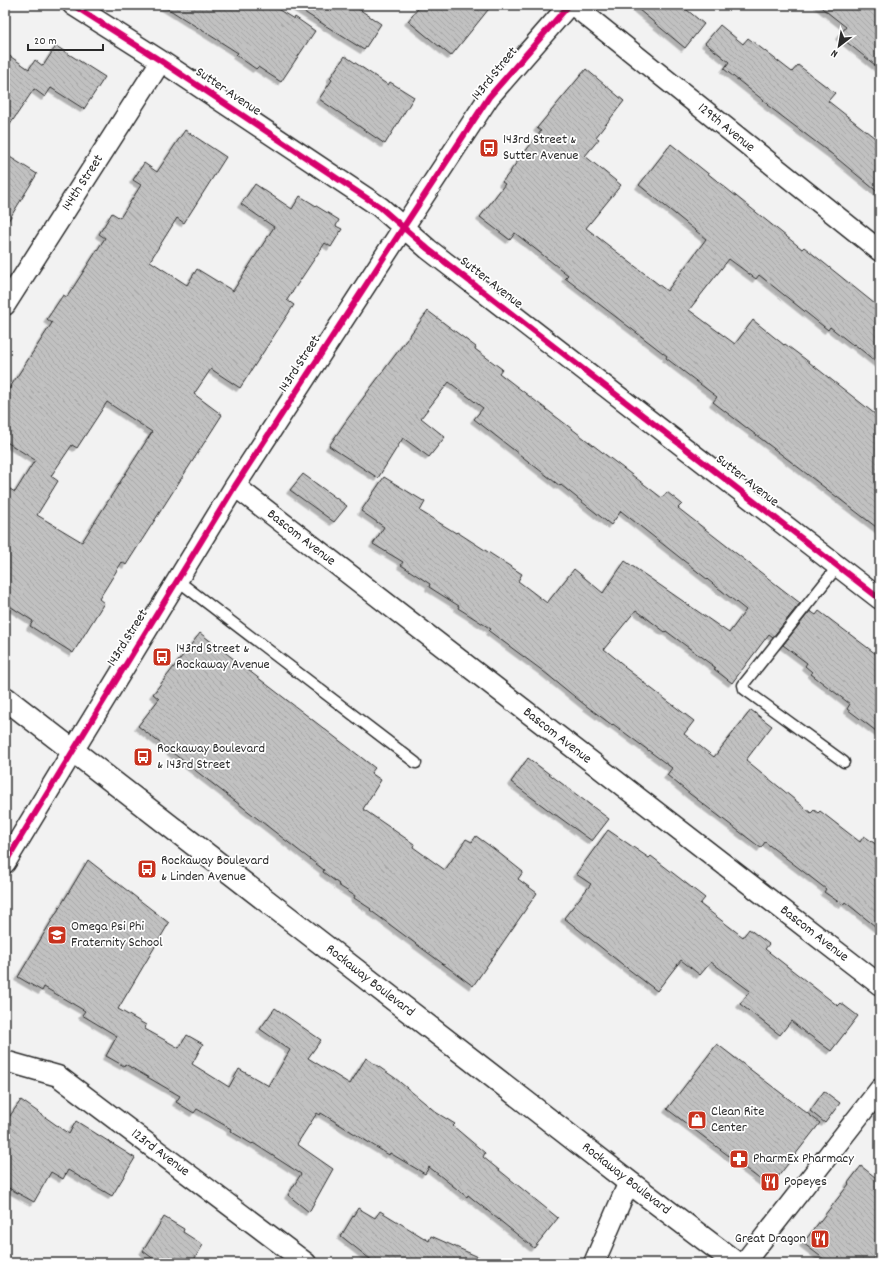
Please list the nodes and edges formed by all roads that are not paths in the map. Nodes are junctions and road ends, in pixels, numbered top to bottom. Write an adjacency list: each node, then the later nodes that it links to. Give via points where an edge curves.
1 (73, 5): 4 (street, Sutter Avenue)
2 (569, 5): 5 (street, 143rd Street, via 489,97)
3 (573, 5): 6 (street, 129th Avenue)
4 (161, 61): 5 (street, Sutter Avenue, via 380,207); 7 (street, 144th Street)
5 (403, 228): 8 (street, 143rd Street); 9 (street, Sutter Avenue)
6 (880, 251)
7 (5, 305)
8 (235, 486): 10 (street, 143rd Street); 17 (street, Bascom Avenue)
9 (838, 566): 11 (street, Sutter Avenue); 14 (lane, via 743,685 744,689)
10 (178, 580): 13 (street, 143rd Street); 15 (lane)
11 (880, 599)
12 (5, 698): 13 (main road, Rockaway Boulevard)
13 (72, 751): 16 (street, 143rd Street); 20 (main road, Rockaway Boulevard)
14 (844, 762)
15 (416, 763)
16 (5, 863)
17 (880, 985)
18 (5, 1060): 21 (street, 123rd Avenue, via 58,1076)
19 (880, 1088): 24 (street)
20 (629, 1182): 22 (street); 23 (main road, Rockaway Boulevard)
21 (306, 1263)
22 (594, 1263)
23 (736, 1263)
24 (744, 1263)

